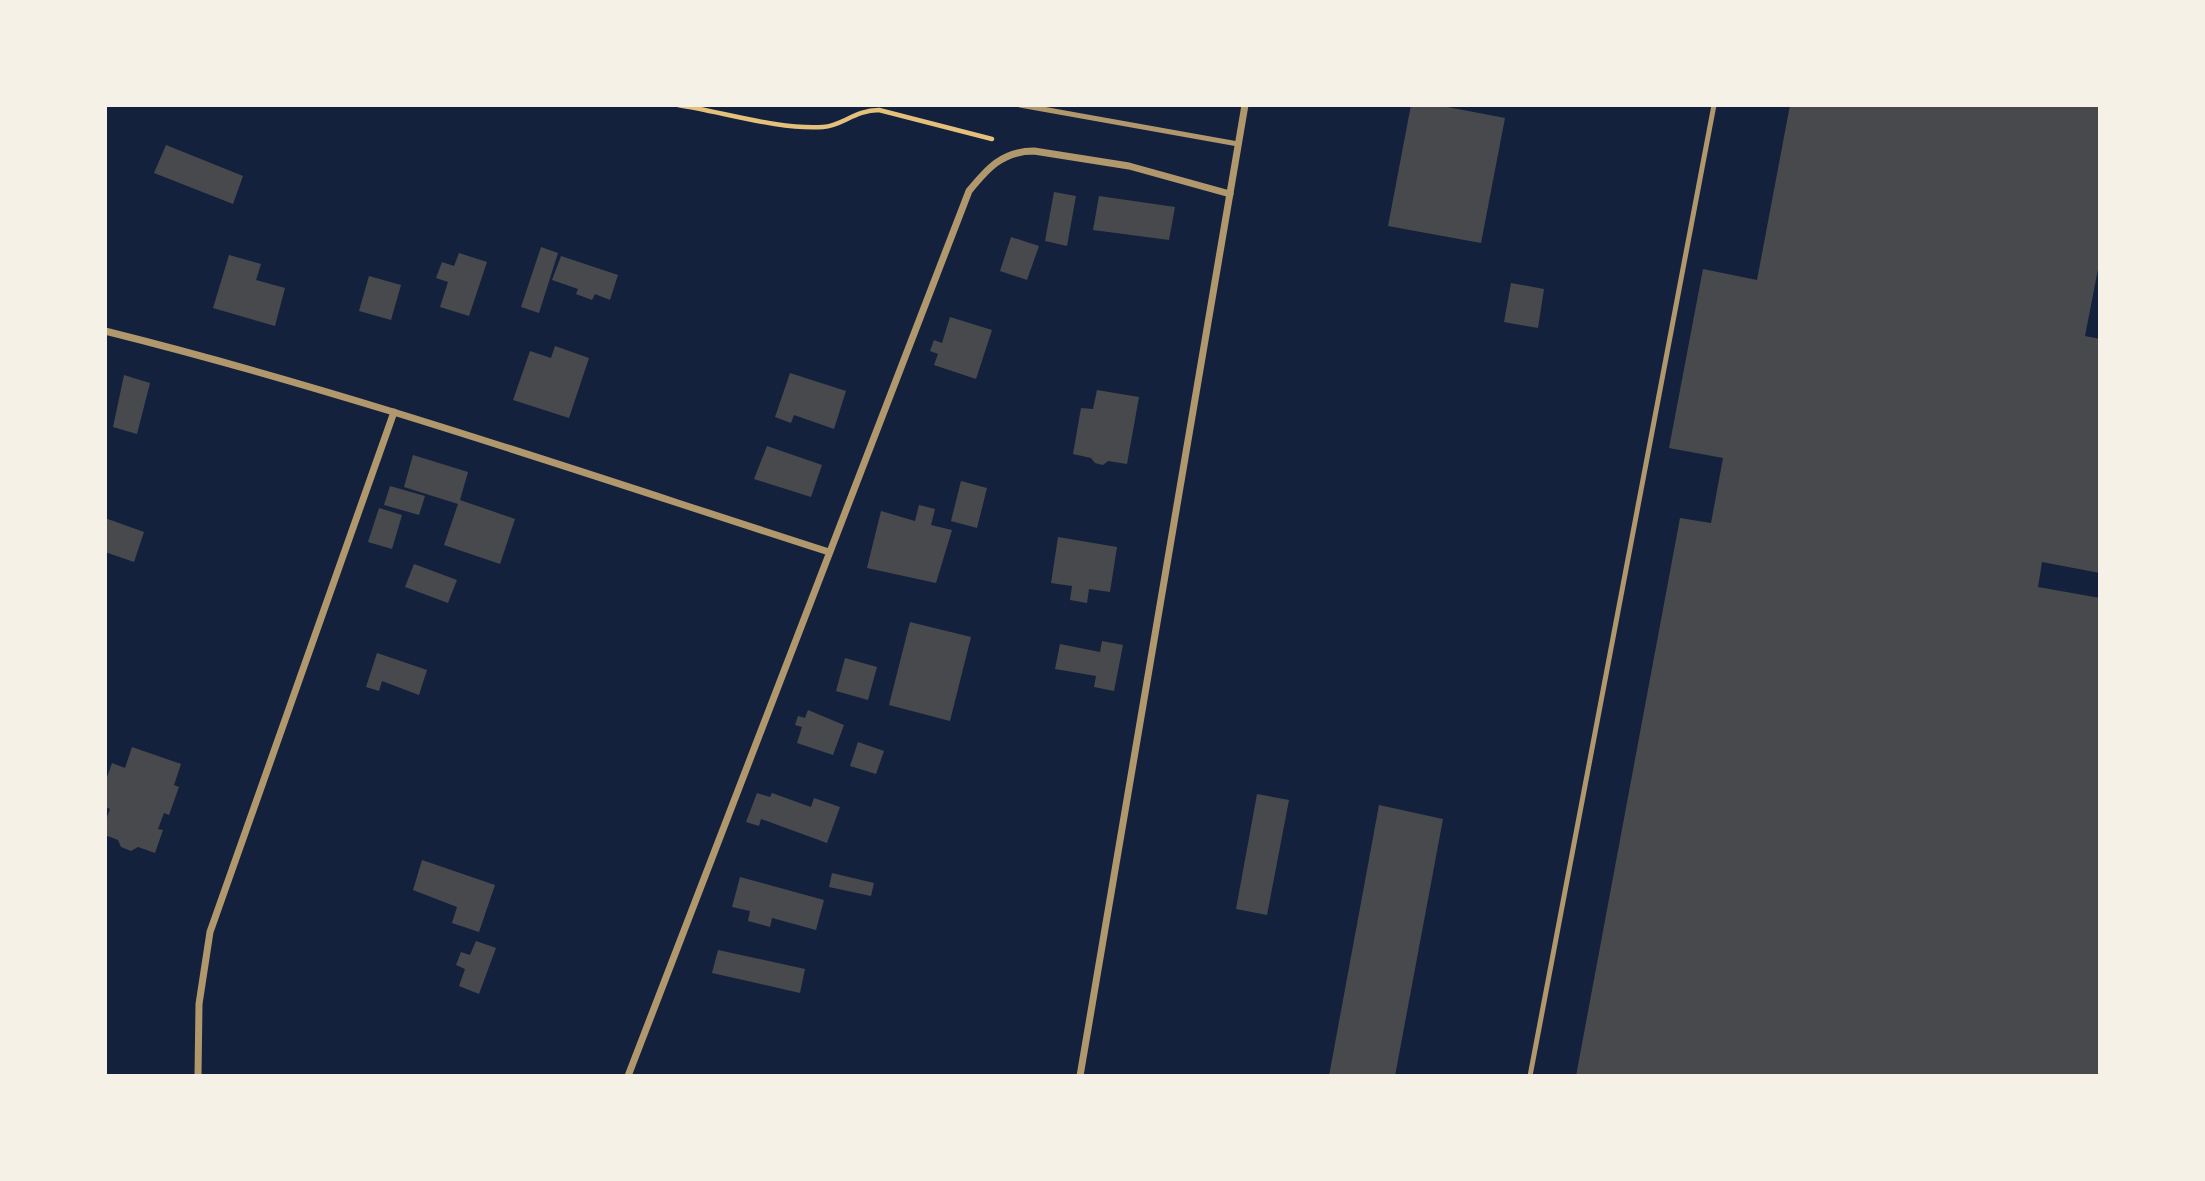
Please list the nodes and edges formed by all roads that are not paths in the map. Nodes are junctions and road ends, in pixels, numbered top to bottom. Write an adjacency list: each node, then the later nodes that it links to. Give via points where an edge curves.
1 (1020, 105): 4 (lane)
2 (1245, 105): 4 (street)
3 (1714, 105): 12 (lane)
4 (1238, 144): 5 (street)
5 (1230, 194): 8 (street, via 1129,166 1034,151 1021,151 995,162 969,191); 11 (street)
6 (105, 331): 7 (street)
7 (394, 412): 8 (street); 9 (street, via 210,932 199,1004)
8 (829, 552): 10 (street)
9 (198, 1076)
10 (628, 1076)
11 (1080, 1076)
12 (1530, 1076)

